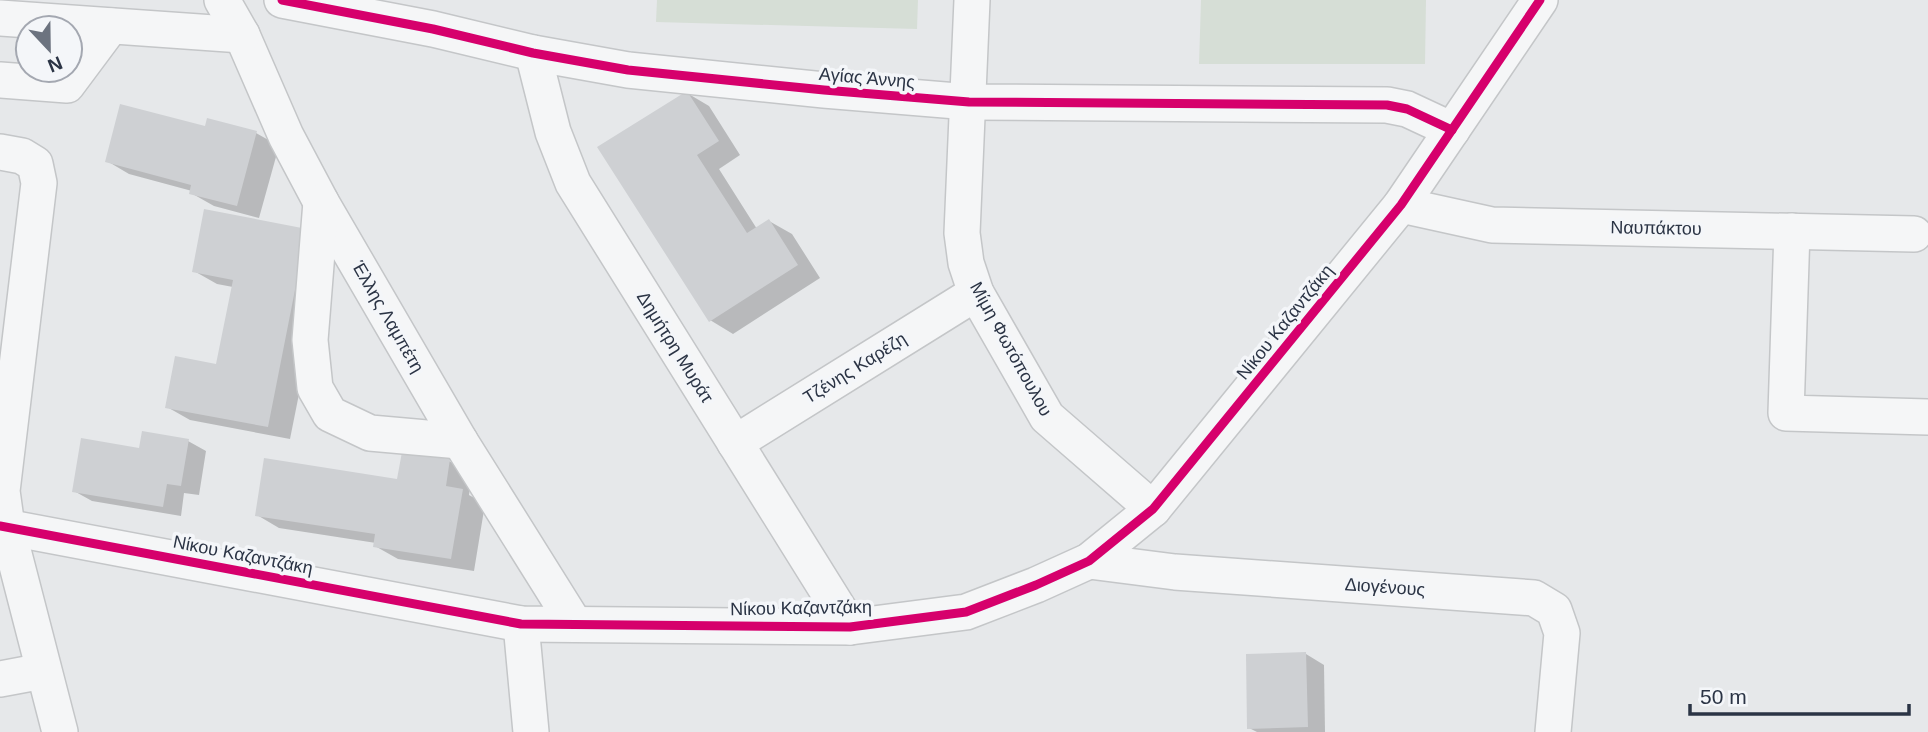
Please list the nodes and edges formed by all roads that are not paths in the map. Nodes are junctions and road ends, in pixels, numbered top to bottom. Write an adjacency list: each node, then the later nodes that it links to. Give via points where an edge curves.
1 (222, 0): 8 (street, Έλλης Λαμπέτη)
2 (282, 0): 5 (street, Αγίας Άννης)
3 (972, 0): 11 (street, Μίμη Φωτόπουλου)
4 (1540, 0): 12 (street, Νίκου Καζαντζάκη)
5 (437, 14): 9 (street, Αγίας Άννης)
6 (0, 18): 7 (street)
7 (111, 26): 8 (street); 10 (street, via 66,85)
8 (242, 35): 14 (street, Έλλης Λαμπέτη)
9 (533, 53): 11 (street, Αγίας Άννης, via 673,76); 21 (street, Δημήτρη Μυράτ, via 552,132 573,183)
10 (0, 80)
11 (969, 102): 12 (street, Αγίας Άννης, via 1387,105); 18 (street, Μίμη Φωτόπουλου, via 962,233)
12 (1452, 130): 15 (street, Νίκου Καζαντζάκη)
13 (0, 152): 23 (street, via 35,164 39,183 2,491)
14 (321, 202): 20 (street, Έλλης Λαμπέτη); 20 (street, via 310,341 315,387 330,414 370,433)
15 (1401, 205): 16 (street, Ναυπάκτου, via 1492,225); 22 (street, Νίκου Καζαντζάκη)
16 (1792, 231): 17 (street, Ναυπάκτου); 19 (street, via 1786,413)
17 (1914, 234)
18 (976, 293): 21 (street, Τζένης Καρέζη); 22 (street, Μίμη Φωτόπουλου, via 1047,417)
19 (1928, 417)
20 (460, 441): 25 (street, Έλλης Λαμπέτη)
21 (735, 443): 27 (street, Δημήτρη Μυράτ)
22 (1153, 509): 24 (street, Νίκου Καζαντζάκη)
23 (4, 526): 25 (street, Νίκου Καζαντζάκη, via 57,521 537,608); 26 (street, Νίκου Καζαντζάκη); 28 (street)
24 (1088, 561): 27 (street, Νίκου Καζαντζάκη, via 966,612); 32 (street, Διογένους, via 1175,572 1534,598 1554,610 1562,633)
25 (574, 623): 26 (street, Νίκου Καζαντζάκη); 27 (street, Νίκου Καζαντζάκη)
26 (521, 624): 31 (street)
27 (850, 627)
28 (43, 671): 29 (street); 30 (street)
29 (0, 679)
30 (60, 732)
31 (531, 732)
32 (1553, 732)

